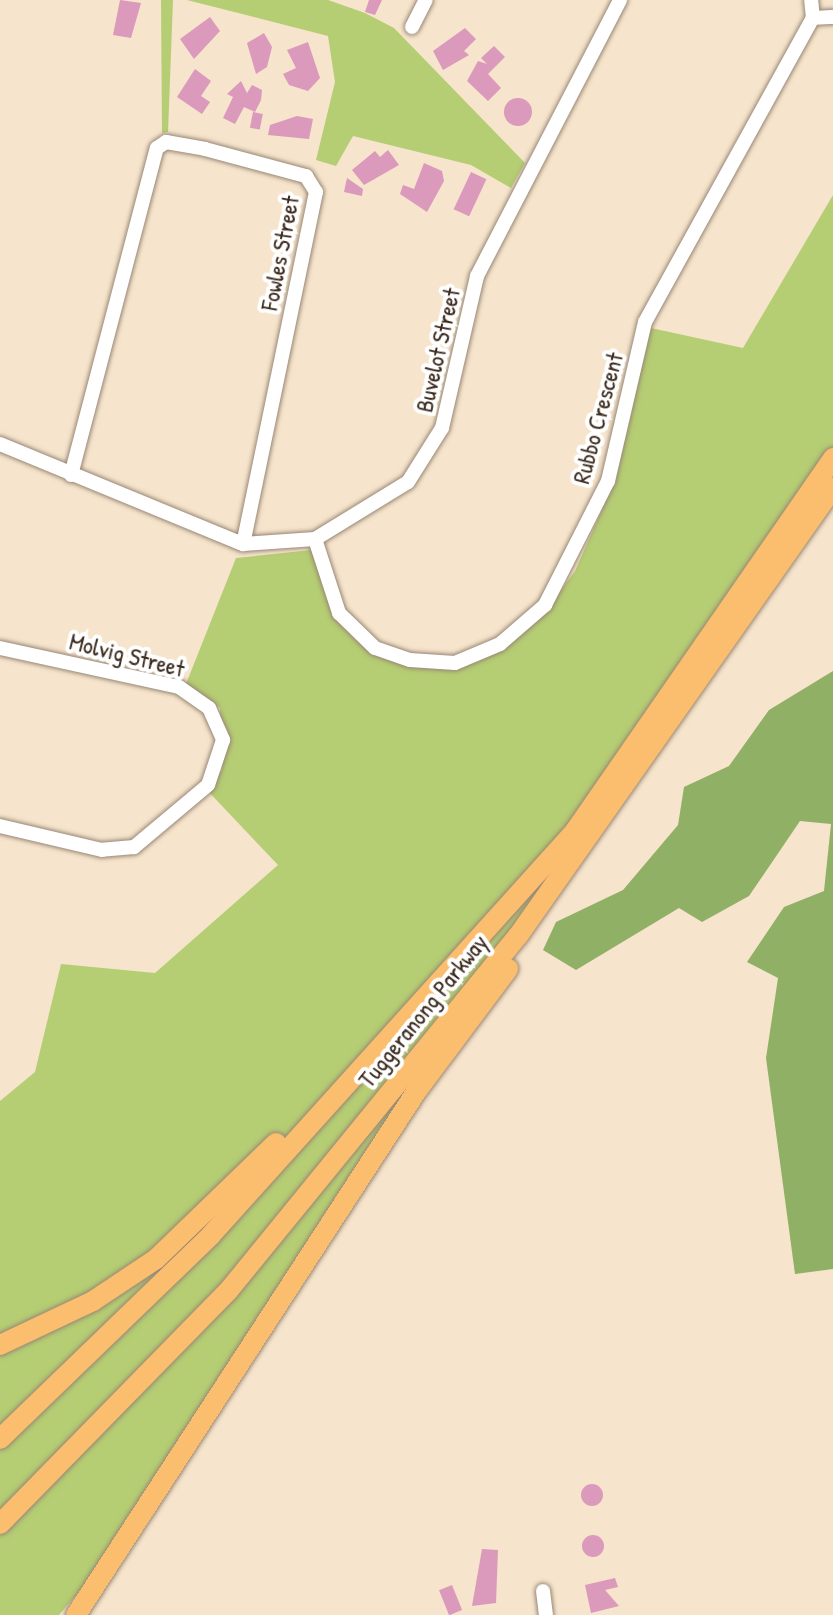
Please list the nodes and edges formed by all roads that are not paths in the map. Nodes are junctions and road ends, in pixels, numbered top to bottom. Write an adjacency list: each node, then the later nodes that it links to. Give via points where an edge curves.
1 (426, 0): 6 (street)
2 (620, 0): 11 (street, Buvelot Street, via 477,276 442,428 408,482)
3 (811, 0): 5 (street)
4 (833, 17): 5 (street)
5 (813, 18): 11 (street, Rubbo Crescent, via 645,322 608,481 545,605 500,644 455,663 410,660 375,648 339,613)
6 (412, 27)
7 (0, 444): 9 (street, Buvelot Street)
8 (833, 458): 14 (highway, Tuggeranong Parkway)
9 (71, 475): 12 (street, Buvelot Street); 12 (street, Fowles Street, via 157,148 166,142 205,149 306,176 316,192)
10 (833, 488): 14 (highway, Tuggeranong Parkway)
11 (315, 539): 12 (street, Buvelot Street)
12 (243, 544)
13 (0, 648): 16 (street, Molvig Street, via 179,687 209,708 223,740 214,777 134,847 102,850)
14 (691, 684): 15 (highway, Tuggeranong Parkway)
15 (677, 704): 17 (highway, Tuggeranong Parkway); 18 (highway, Tuggeranong Parkway, via 575,831)
16 (0, 826)
17 (585, 847): 21 (highway, Tuggeranong Parkway, via 229,1290); 23 (highway)
18 (470, 947): 19 (highway, via 156,1259 93,1301); 20 (highway, Tuggeranong Parkway, via 211,1235)
19 (0, 1345)
20 (0, 1439)
21 (0, 1524)
22 (543, 1591): 24 (street)
23 (76, 1615)
24 (546, 1615)

